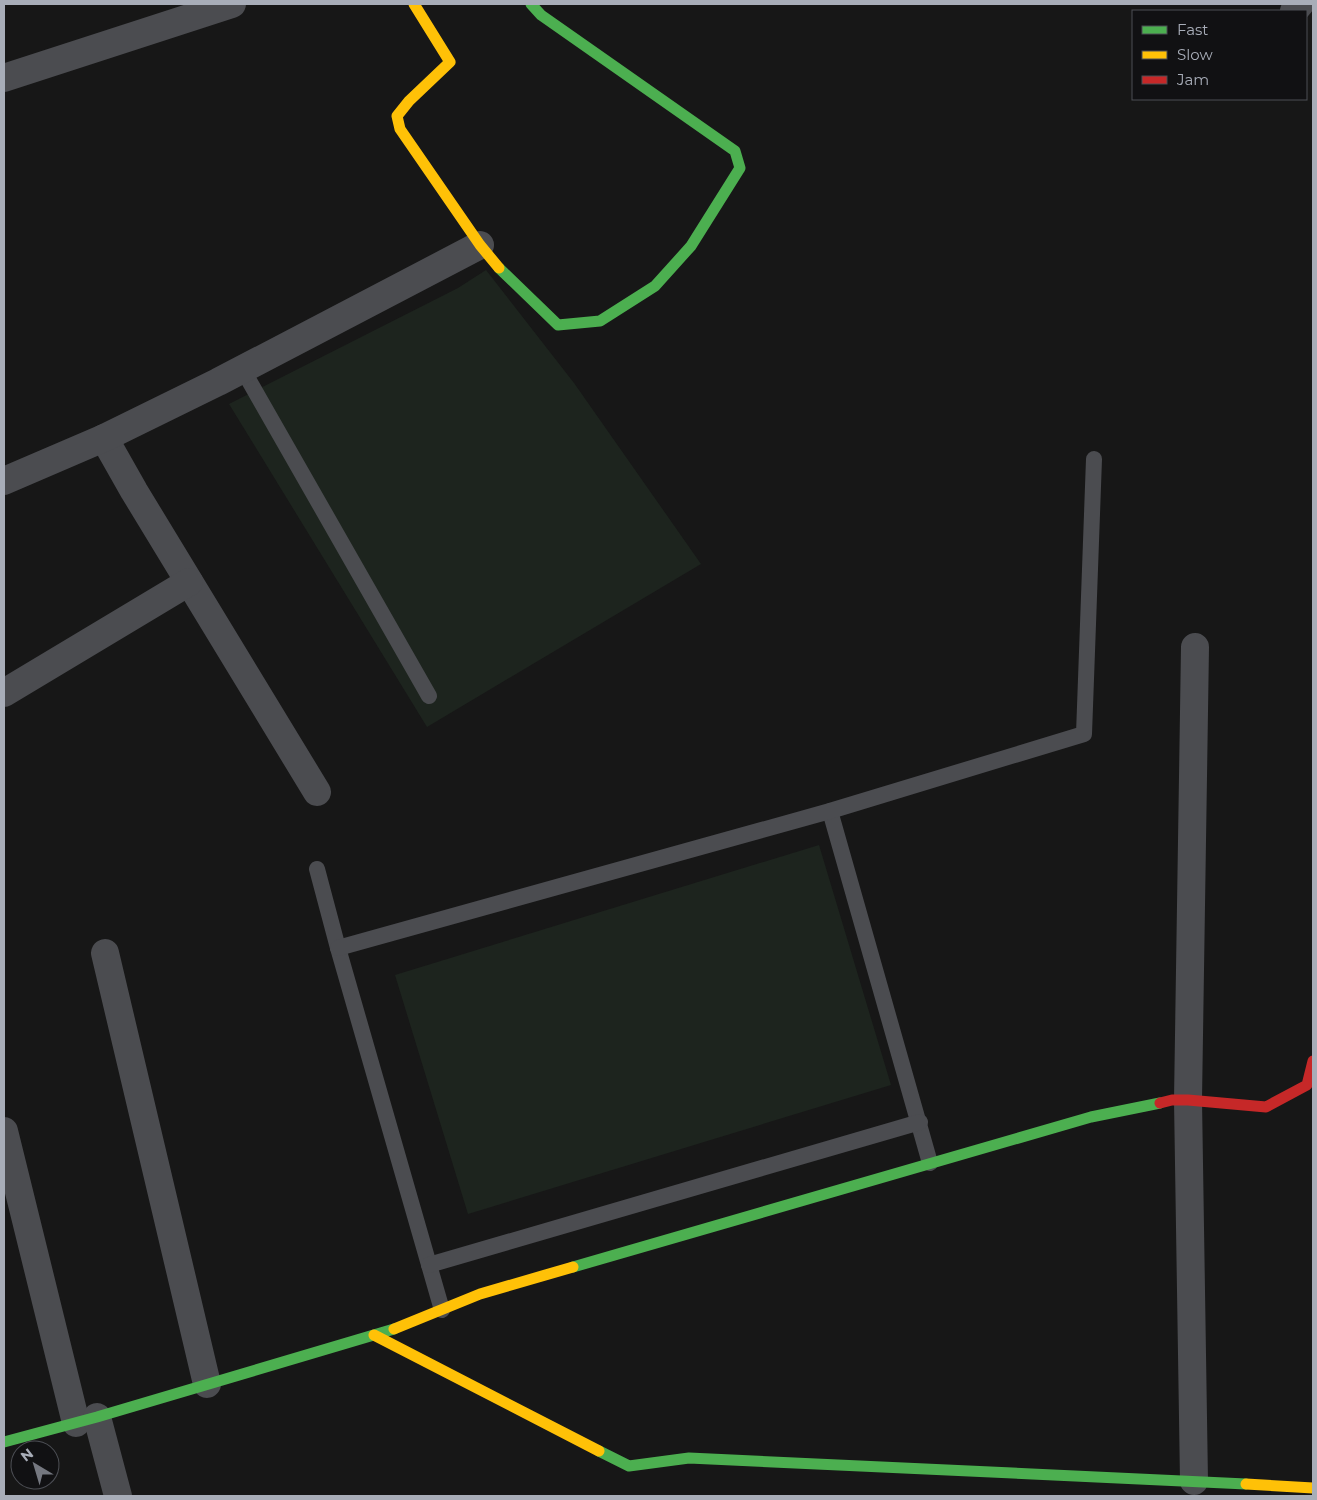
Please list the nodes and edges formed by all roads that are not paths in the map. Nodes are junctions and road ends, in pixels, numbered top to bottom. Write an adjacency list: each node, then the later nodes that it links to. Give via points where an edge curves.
1 (232, 4): 4 (street)
2 (414, 4): 5 (street, via 450,62 397,116 400,129)
3 (542, 8): 5 (street, via 735,151 740,168 691,246 655,286 600,321 558,325 502,272)
4 (4, 78)
5 (480, 245): 6 (street)
6 (243, 370): 7 (street); 13 (lane)
7 (104, 438): 9 (street); 10 (street)
8 (1094, 459): 15 (lane, via 1084,734)
9 (4, 481)
10 (189, 582): 12 (street); 14 (street)
11 (1195, 647): 20 (street)
12 (4, 693)
13 (429, 696)
14 (317, 792)
15 (830, 810): 17 (lane); 21 (lane)
16 (317, 869): 17 (lane)
17 (338, 948): 24 (lane)
18 (105, 953): 27 (street)
19 (1313, 1062): 20 (street, via 1307,1085 1266,1107)
20 (1188, 1100): 23 (street, via 1172,1100 1091,1117); 30 (street)
21 (920, 1122): 23 (lane); 24 (lane)
22 (4, 1131): 28 (street)
23 (930, 1163): 25 (street, via 480,1294)
24 (429, 1265): 25 (lane)
25 (442, 1310): 26 (street)
26 (374, 1336): 27 (street); 30 (street, via 629,1466 689,1458)
27 (207, 1384): 28 (street)
28 (86, 1420): 29 (street); 32 (street)
29 (4, 1442)
30 (1194, 1480): 31 (street)
31 (1313, 1488)
32 (118, 1496)

